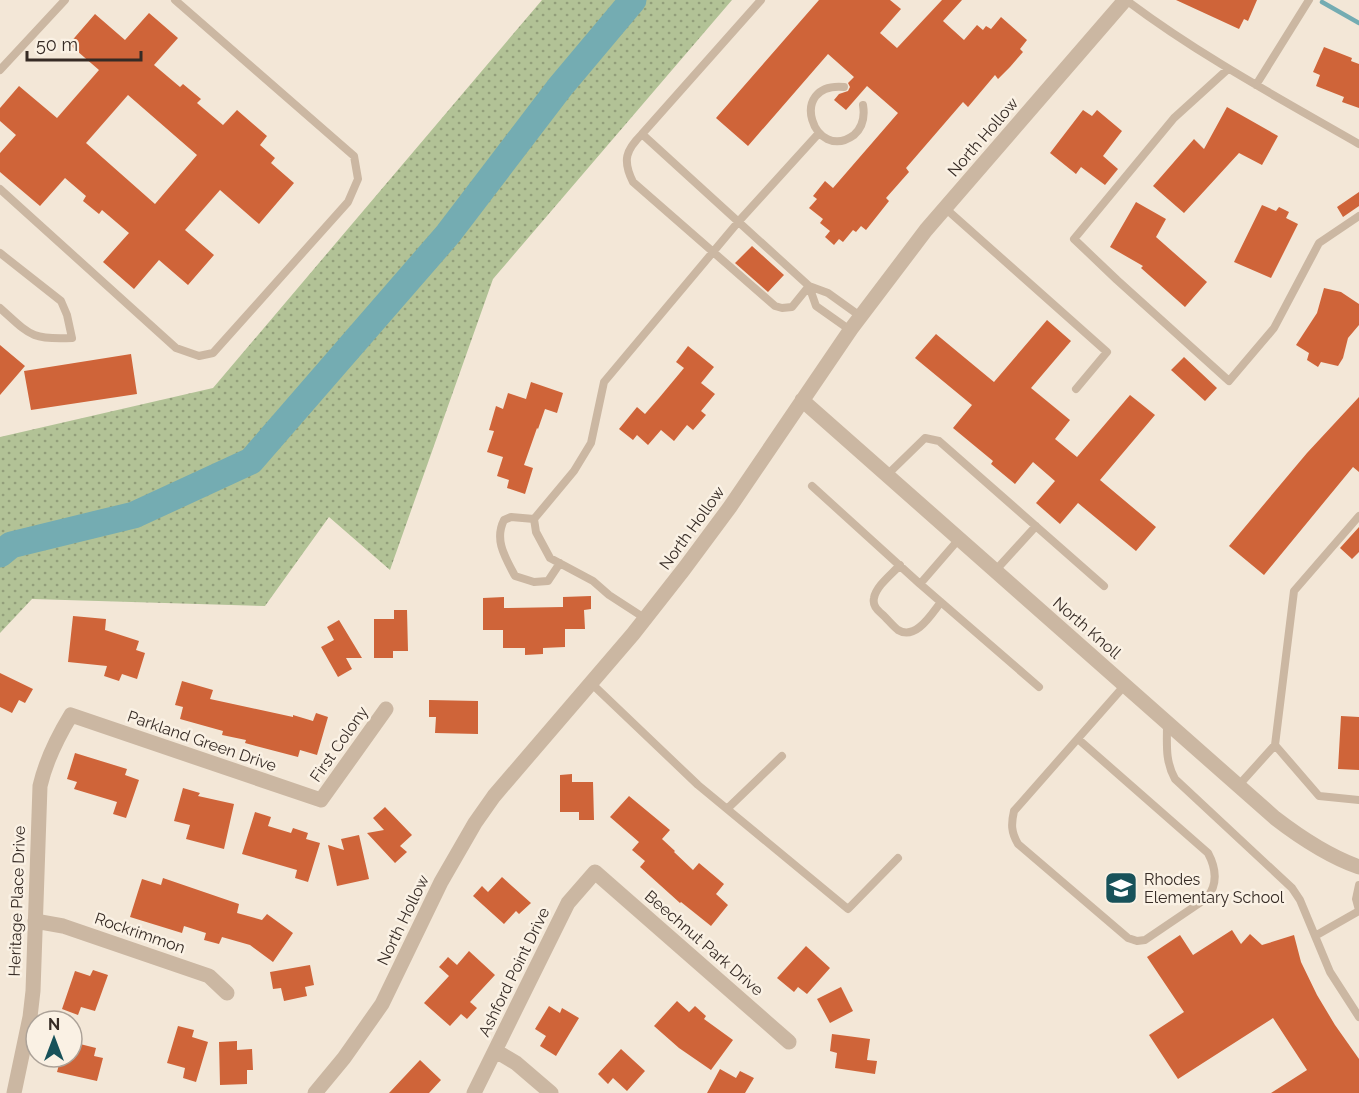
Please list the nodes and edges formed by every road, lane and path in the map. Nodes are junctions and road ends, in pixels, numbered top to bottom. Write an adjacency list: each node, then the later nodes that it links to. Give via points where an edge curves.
1 (65, 0): 7 (lane)
2 (175, 0): 14 (lane, via 354,156 358,179 348,202 213,353 199,356 176,348)
3 (761, 0): 12 (lane)
4 (1125, 0): 6 (lane); 15 (street, North Hollow)
5 (1309, 0): 8 (lane)
6 (1228, 69): 8 (lane); 16 (lane, via 1174,118 1074,239 1229,381 1274,328 1319,243)
7 (0, 70)
8 (1256, 85): 13 (lane)
9 (844, 87): 11 (lane, via 827,88 814,99 810,116)
10 (863, 105): 11 (lane, via 862,123 850,137 832,140)
11 (819, 133): 17 (lane)
12 (642, 134): 17 (lane); 18 (lane, via 630,146 627,158 633,182)
13 (1359, 144)
14 (0, 189)
15 (945, 208): 22 (street, North Hollow); 24 (lane, via 1107,352)
16 (1359, 216)
17 (740, 221): 18 (lane); 20 (lane)
18 (714, 251): 20 (lane, via 775,306 792,307); 29 (lane, via 604,382 591,443 574,471)
19 (0, 253): 21 (lane, via 61,302 72,338 39,338)
20 (809, 285): 22 (lane, via 828,293); 23 (lane, via 816,306)
21 (0, 308)
22 (860, 316): 23 (street, North Hollow)
23 (850, 330): 25 (street, North Hollow)
24 (1076, 389)
25 (802, 400): 26 (street, North Knoll); 38 (street, North Hollow, via 730,507)
26 (887, 475): 30 (lane, via 925,438 939,441); 31 (street, North Knoll)
27 (812, 486): 33 (lane)
28 (1359, 516): 46 (lane, via 1294,591)
29 (534, 519): 32 (lane, via 536,532 550,558); 32 (lane, via 512,517 504,520 500,528 501,550 515,576 534,582 548,581)
30 (1036, 526): 34 (lane); 36 (lane)
31 (959, 539): 34 (street, North Knoll); 35 (lane)
32 (560, 563): 38 (lane)
33 (900, 566): 35 (lane); 37 (lane, via 873,599 876,609 899,630 915,630)
34 (995, 571): 40 (street, North Knoll)
35 (920, 584): 37 (lane)
36 (1104, 586)
37 (941, 602): 41 (lane)
38 (646, 619): 39 (street, North Hollow)
39 (591, 683): 51 (lane); 64 (street, North Hollow, via 519,765 475,823 381,1004 350,1051)
40 (1125, 685): 44 (street, North Knoll); 45 (lane)
41 (1039, 687)
42 (386, 709): 49 (street, First Colony)
43 (71, 715): 49 (street, Parkland Green Drive); 57 (street, Heritage Place Drive, via 57,737 40,786)
44 (1167, 723): 48 (street, North Knoll); 58 (lane, via 1166,756 1175,778 1292,888)
45 (1077, 739): 45 (lane, via 1208,853 1215,868 1213,891 1207,898 1146,939 1128,939 1012,835 1014,811)
46 (1275, 745): 48 (lane); 50 (lane, via 1319,795)
47 (782, 756): 51 (lane)
48 (1238, 786): 53 (street, North Knoll, via 1302,838)
49 (321, 800)
50 (1359, 800)
51 (727, 809): 52 (lane, via 848,909)
52 (898, 858)
53 (1359, 867)
54 (595, 872): 61 (street, Beechnut Park Drive); 62 (street, Ashford Point Drive, via 568,903)
55 (1359, 885): 56 (lane)
56 (1359, 911): 58 (lane)
57 (35, 921): 59 (street, Rockrimmon, via 63,926 209,976); 63 (street, Heritage Place Drive, via 30,1017)
58 (1315, 936): 60 (lane, via 1330,972)
59 (227, 993)
60 (1359, 1017)
61 (789, 1041)
62 (496, 1051): 65 (street, Ashford Point Drive); 66 (street)
63 (14, 1093)
64 (315, 1093)
65 (474, 1093)
66 (551, 1093)

